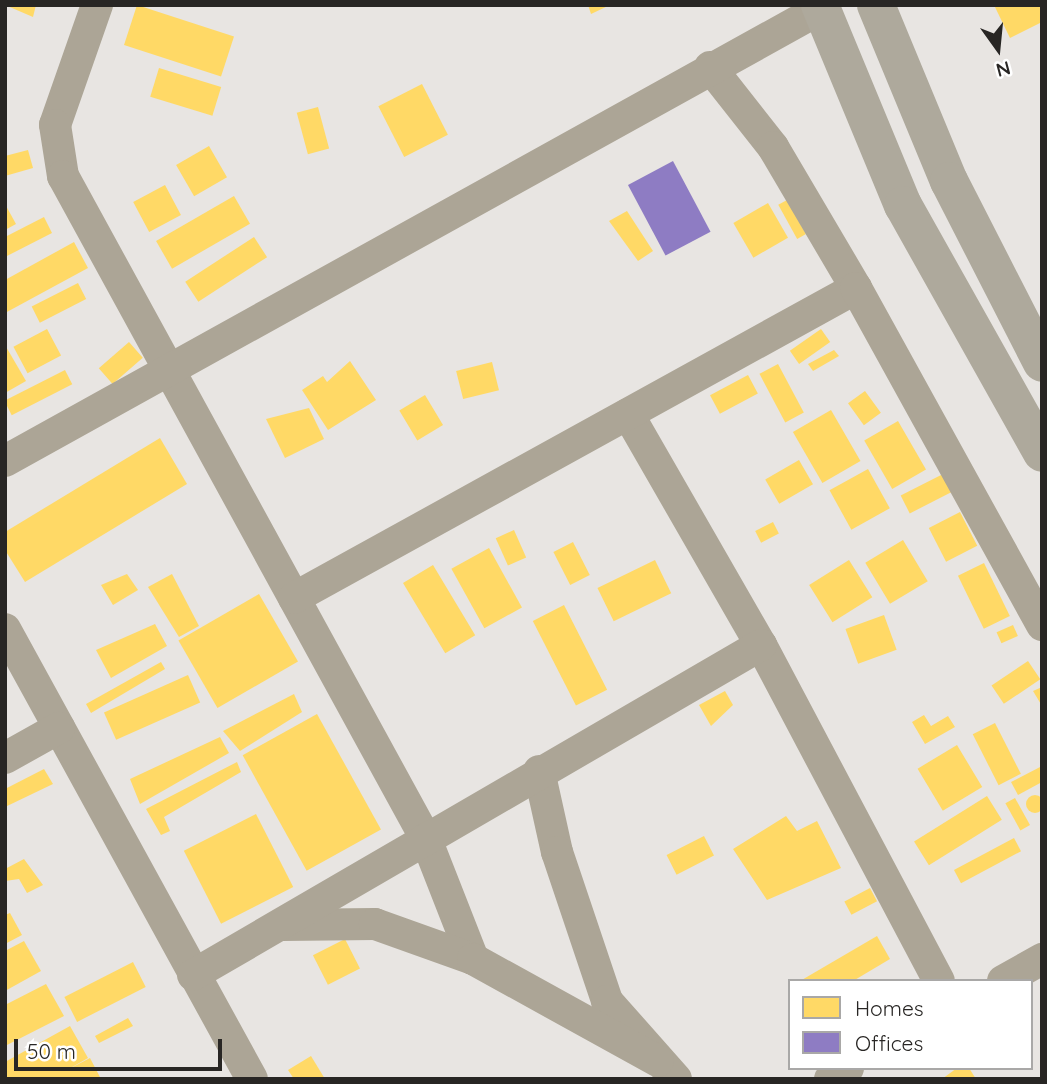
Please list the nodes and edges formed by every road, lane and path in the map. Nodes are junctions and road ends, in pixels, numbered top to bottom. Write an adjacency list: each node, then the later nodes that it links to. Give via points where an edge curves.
1 (97, 5): 7 (street, via 55,125 54,144 63,176)
2 (876, 5): 6 (main road, via 949,181)
3 (821, 7): 4 (street); 9 (main road, via 903,205)
4 (710, 67): 5 (street, via 773,147); 7 (street)
5 (856, 288): 8 (street); 12 (street)
6 (1042, 363)
7 (168, 374): 10 (street); 11 (street)
8 (628, 414): 11 (street); 14 (street)
9 (1042, 453)
10 (5, 461)
11 (293, 598): 18 (street)
12 (1042, 625)
13 (5, 629): 15 (street)
14 (761, 646): 17 (street); 23 (street)
15 (59, 728): 16 (street); 22 (street)
16 (5, 758)
17 (539, 771): 18 (street); 25 (street, via 556,852 607,1001)
18 (426, 839): 19 (street); 20 (street)
19 (278, 925): 20 (street, via 375,925); 22 (street)
20 (473, 959): 25 (street)
21 (1042, 959): 24 (street)
22 (193, 975): 26 (street)
23 (938, 979)
24 (1007, 979)
25 (667, 1070)
26 (253, 1079)

